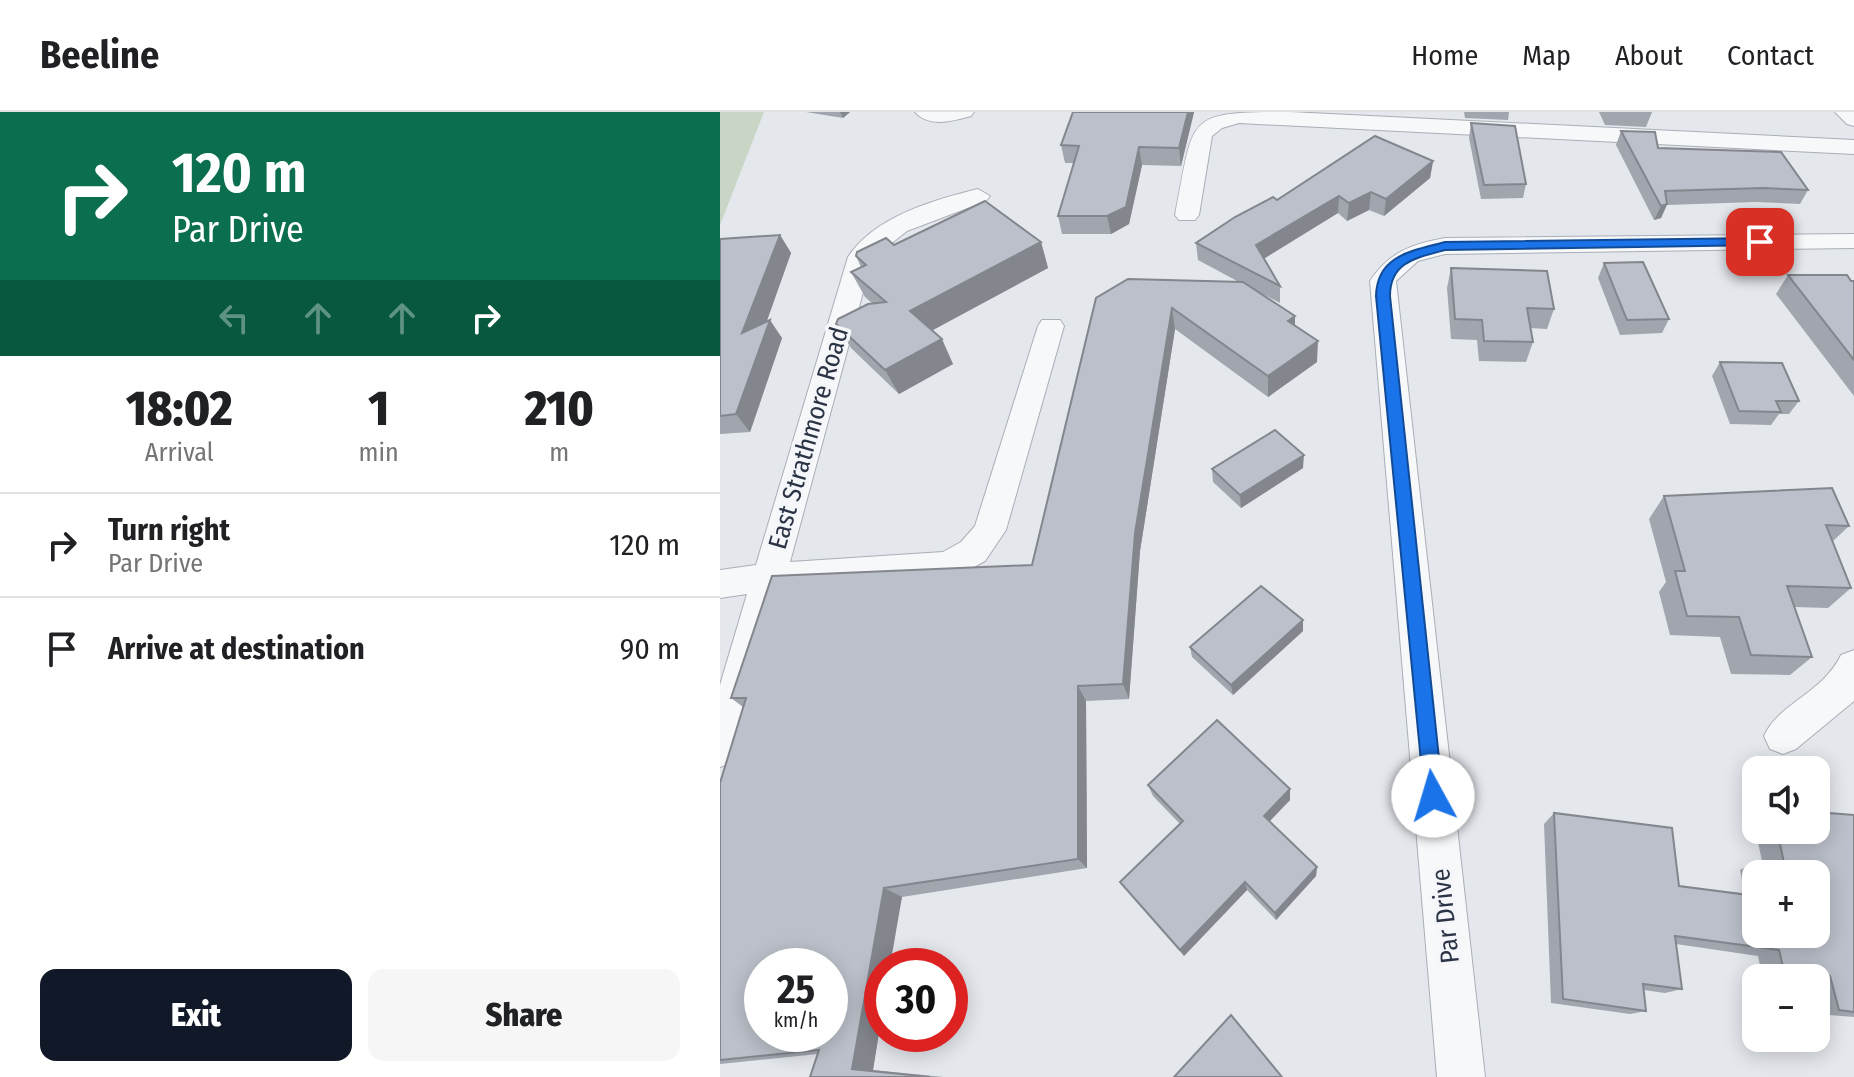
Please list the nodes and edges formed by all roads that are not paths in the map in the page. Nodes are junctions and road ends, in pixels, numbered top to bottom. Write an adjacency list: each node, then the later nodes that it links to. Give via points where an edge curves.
1 (925, 112): 2 (street, via 942,117)
2 (964, 112)
3 (1845, 112): 5 (street)
4 (1264, 114): 6 (street); 8 (street, via 1230,118 1202,134)
5 (1854, 120)
6 (1854, 147)
7 (978, 196): 11 (street, East Strathmore Road, via 887,230 860,257)
8 (1187, 215)
9 (1854, 241): 16 (street, Par Drive, via 1445,246 1404,257 1383,281)
10 (1051, 326): 11 (street, via 990,530 975,551 951,566)
11 (768, 577): 12 (street); 15 (street, East Strathmore Road)
12 (720, 584)
13 (1854, 666): 14 (street, via 1844,687)
14 (1783, 736)
15 (720, 749)
16 (1461, 1077)

